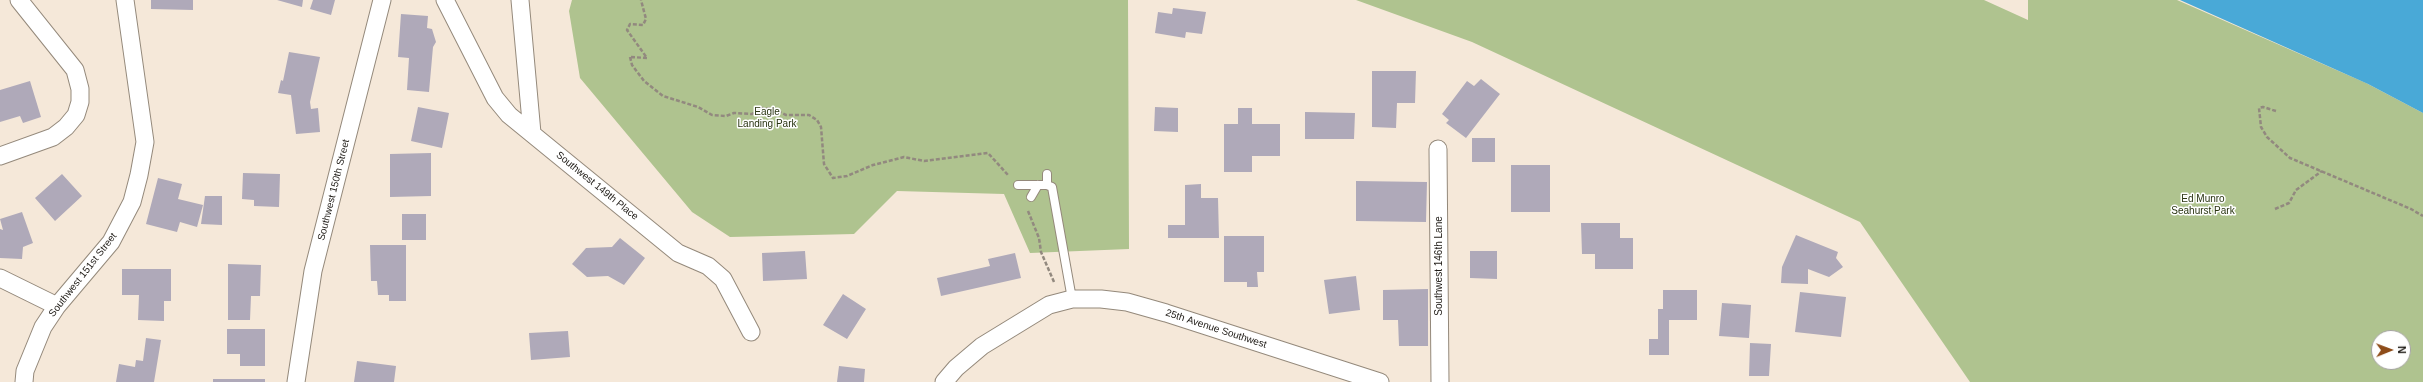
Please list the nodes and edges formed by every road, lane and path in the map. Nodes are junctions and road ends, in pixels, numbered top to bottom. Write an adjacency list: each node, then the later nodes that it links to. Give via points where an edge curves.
1 (19, 0): 10 (street, via 75,70 80,89 80,102 76,114 66,127 53,137)
2 (125, 0): 22 (street, Southwest 151st Street, via 145,142 139,175 132,202 111,242)
3 (382, 0): 25 (street, Southwest 150th Street, via 313,271)
4 (445, 0): 8 (street, Southwest 149th Place, via 495,98 509,115)
5 (520, 0): 8 (street)
6 (641, 0): 13 (path, via 646,19 643,25 630,24 627,30 647,58 630,57 632,65 644,81 663,96 698,107 712,115 726,116 734,112 752,114 761,108 772,109 786,115 809,115 817,120 820,127 824,164 833,178 904,157 924,161 988,153)
7 (2276, 111): 11 (path, via 2259,108 2261,127 2267,137 2290,158)
8 (532, 133): 23 (street, Southwest 149th Place, via 678,253 708,266 723,279)
9 (1438, 149): 28 (street, Southwest 146th Lane)
10 (0, 156)
11 (2322, 171): 17 (path, via 2296,190 2289,203); 18 (path)
12 (1047, 174): 15 (lane)
13 (1018, 185): 14 (lane); 20 (path, via 1039,238 1040,252)
14 (1038, 185): 15 (lane); 16 (lane)
15 (1047, 185): 21 (lane, via 1052,187 1054,193)
16 (1031, 197)
17 (2276, 209)
18 (2423, 216)
19 (0, 278): 22 (street)
20 (1054, 284)
21 (1072, 299): 26 (street, 25th Avenue Southwest, via 1049,305 982,346); 27 (street, 25th Avenue Southwest, via 1101,299 1146,307)
22 (56, 306): 24 (street, Southwest 151st Street, via 32,349)
23 (751, 332)
24 (24, 382)
25 (296, 382)
26 (944, 382)
27 (1380, 382)
28 (1440, 382)

